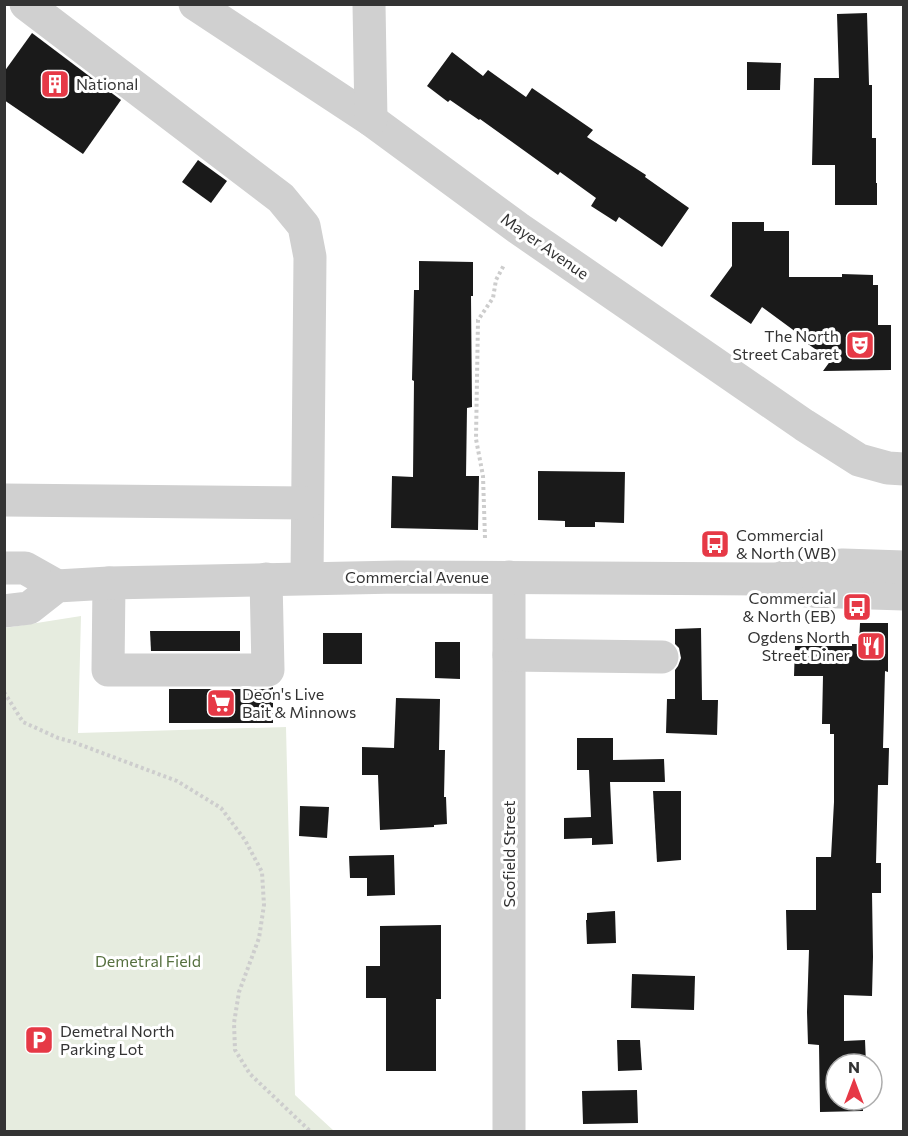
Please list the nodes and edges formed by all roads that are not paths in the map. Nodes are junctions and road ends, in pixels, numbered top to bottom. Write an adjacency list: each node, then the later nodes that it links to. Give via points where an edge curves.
1 (26, 4): 7 (street, via 281,198 304,226 310,257)
2 (195, 4): 4 (street, Mayer Avenue)
3 (369, 4): 4 (street)
4 (371, 120): 5 (street, Mayer Avenue, via 518,228 804,425 859,459)
5 (903, 469)
6 (4, 500): 7 (street)
7 (307, 503): 11 (street)
8 (903, 567): 13 (street, Commercial Avenue, via 807,568)
9 (4, 568): 15 (street, via 25,568)
10 (509, 576): 11 (street, Commercial Avenue); 13 (street, Commercial Avenue); 18 (street, Scofield Street)
11 (307, 578): 12 (street, Commercial Avenue)
12 (266, 579): 14 (street, Commercial Avenue); 14 (street, via 268,670 108,670)
13 (778, 579): 16 (street, Commercial Avenue, via 807,591)
14 (109, 583): 15 (street, Commercial Avenue)
15 (57, 586): 17 (street, via 29,608)
16 (903, 594)
17 (4, 611)
18 (509, 655): 19 (street); 20 (street, Scofield Street)
19 (662, 657)
20 (509, 1131)

